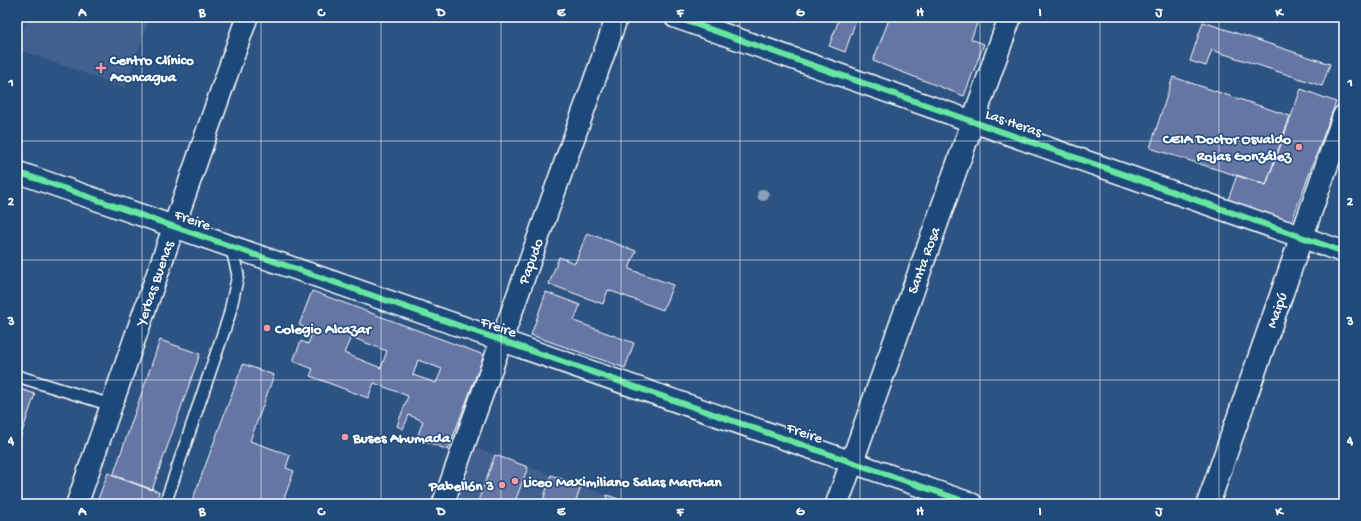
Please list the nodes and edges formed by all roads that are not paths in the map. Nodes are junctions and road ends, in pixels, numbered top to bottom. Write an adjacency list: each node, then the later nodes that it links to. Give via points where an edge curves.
1 (247, 17): 8 (street, Yerbas Buenas)
2 (617, 17): 12 (street, Papudo)
3 (675, 17): 6 (street, Las Heras)
4 (1010, 17): 6 (main road, Santa Rosa)
5 (1344, 116): 9 (main road, Maipú)
6 (973, 122): 9 (street, Las Heras); 15 (main road, Santa Rosa)
7 (17, 172): 8 (street, Freire)
8 (174, 226): 10 (street, Freire); 14 (street, Yerbas Buenas)
9 (1301, 238): 11 (street, Las Heras); 21 (main road, Maipú)
10 (231, 246): 12 (street, Freire); 17 (lane, via 238,275 229,316)
11 (1344, 252)
12 (502, 340): 15 (street, Freire); 18 (street, Papudo)
13 (17, 376): 14 (lane)
14 (111, 405): 16 (street, Yerbas Buenas)
15 (852, 462): 19 (main road, Santa Rosa); 20 (street, Freire)
16 (77, 504)
17 (165, 504)
18 (443, 504)
19 (837, 504)
20 (972, 504)
21 (1208, 504)

